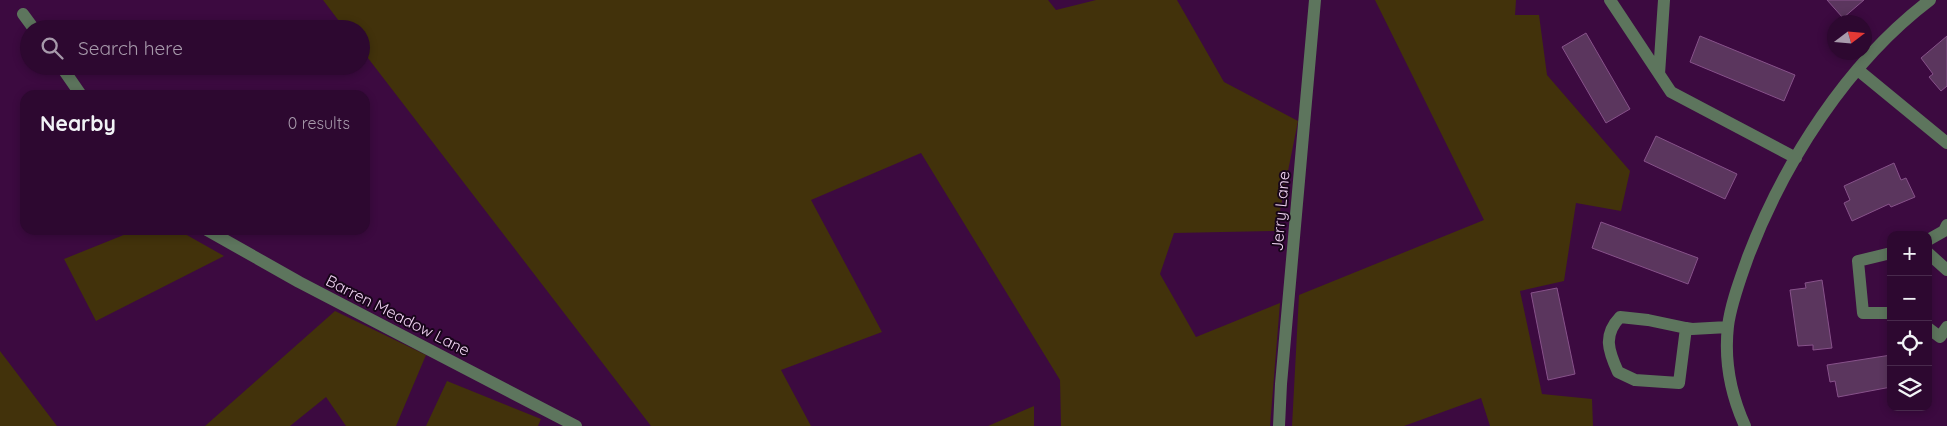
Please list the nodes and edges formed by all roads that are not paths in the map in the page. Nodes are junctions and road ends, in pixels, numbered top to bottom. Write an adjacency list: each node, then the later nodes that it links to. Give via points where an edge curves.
1 (1315, 0): 25 (street, Jerry Lane)
2 (1610, 0): 8 (street)
3 (1664, 0): 8 (street)
4 (1928, 0): 7 (street)
5 (24, 14): 6 (street)
6 (28, 20)
7 (1858, 70): 11 (street); 12 (street)
8 (1659, 74): 12 (street, via 1671,92)
9 (67, 75): 10 (street)
10 (77, 90)
11 (1946, 140)
12 (1796, 158): 20 (street, via 1753,245)
13 (1947, 225): 15 (street, via 1944,231)
14 (216, 235): 24 (street, Barren Meadow Lane, via 299,282)
15 (1932, 238)
16 (1887, 254): 19 (street, via 1858,261 1863,313)
17 (1932, 257): 18 (street)
18 (1947, 270)
19 (1887, 313)
20 (1728, 327): 22 (street); 26 (street, via 1731,385)
21 (1947, 327): 23 (street, via 1940,337)
22 (1686, 328): 22 (street, via 1620,316 1611,327 1609,352 1618,372 1635,380 1680,383)
23 (1932, 331)
24 (576, 426)
25 (1279, 426)
26 (1745, 426)

